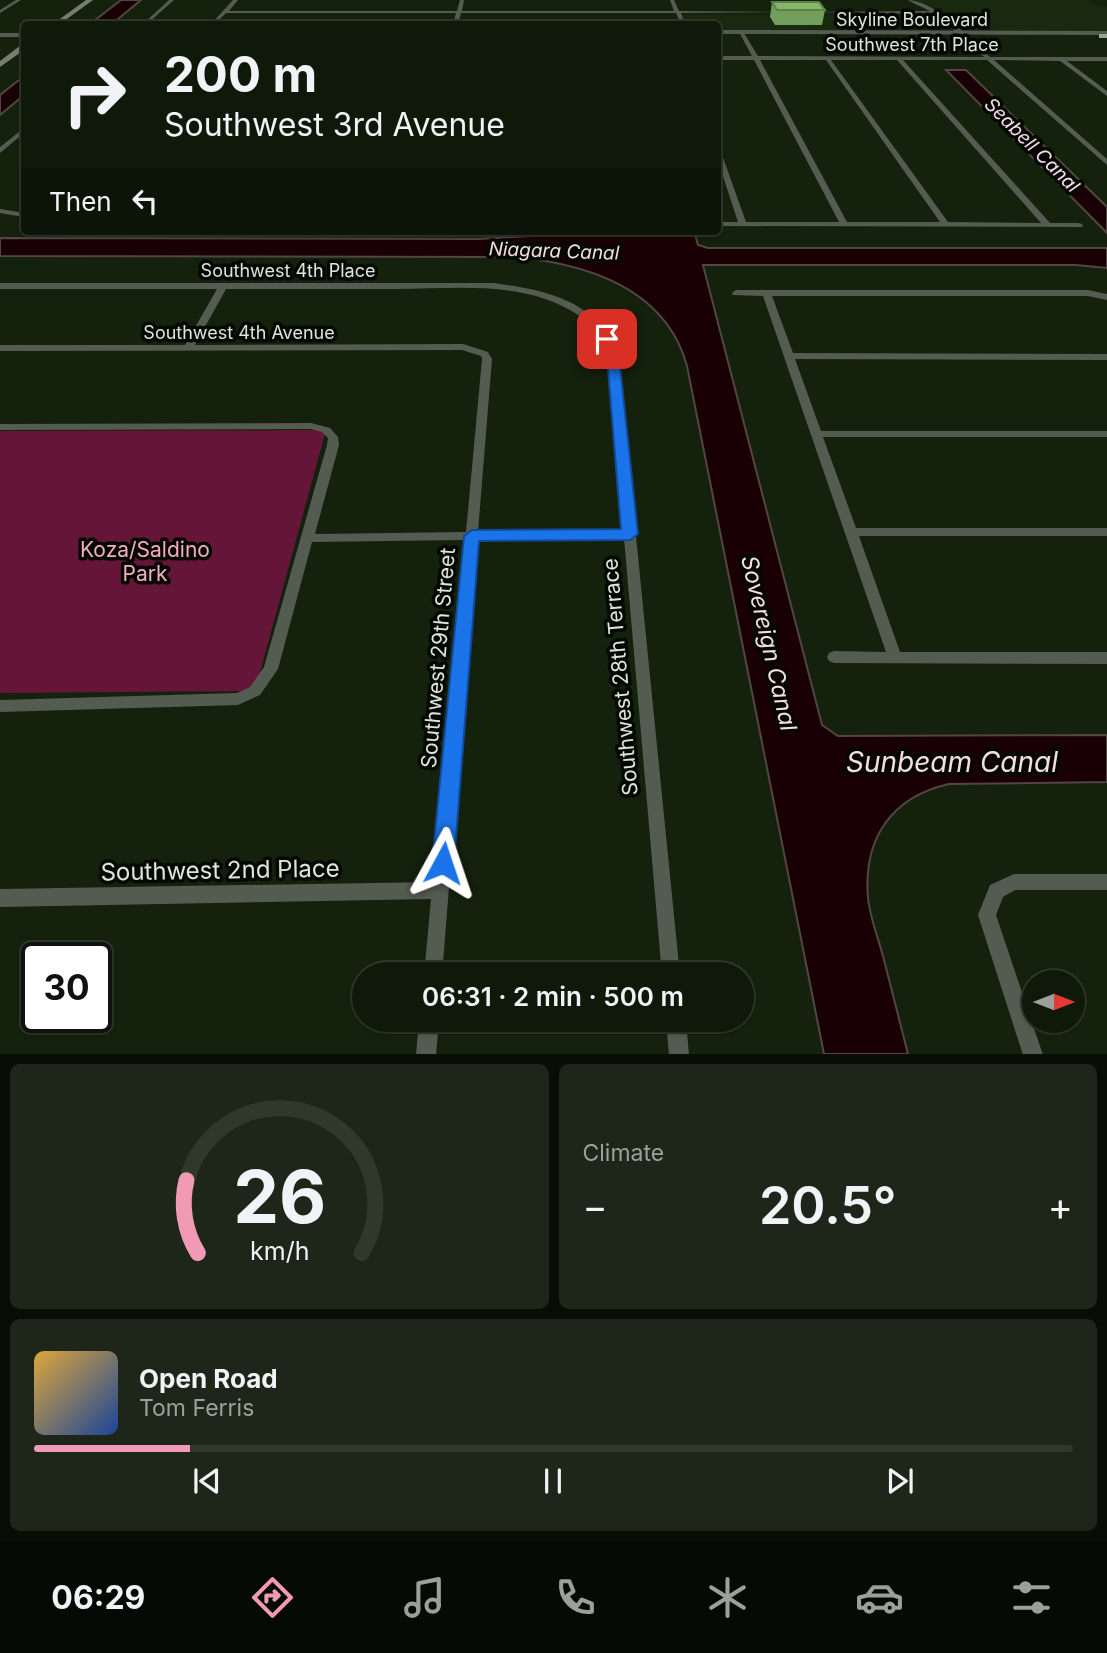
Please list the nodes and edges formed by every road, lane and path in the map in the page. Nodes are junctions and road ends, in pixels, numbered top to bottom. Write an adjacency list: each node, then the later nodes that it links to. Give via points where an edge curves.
1 (19, 0): 12 (street)
2 (82, 0): 20 (main road)
3 (90, 0): 21 (main road)
4 (172, 0): 22 (street)
5 (236, 0): 13 (street)
6 (462, 0): 15 (street)
7 (526, 0): 16 (street)
8 (588, 0): 17 (street)
9 (672, 0): 18 (street)
10 (911, 1): 19 (street)
11 (295, 6): 14 (street)
12 (0, 12)
13 (225, 12): 14 (street); 23 (street)
14 (290, 12): 15 (street)
15 (459, 12): 16 (street); 24 (street)
16 (525, 12): 17 (street)
17 (590, 12): 18 (street)
18 (677, 12): 19 (street); 25 (street)
19 (937, 13): 30 (street)
20 (53, 21)
21 (60, 21)
22 (148, 21)
23 (216, 21)
24 (457, 21)
25 (682, 21)
26 (0, 34): 27 (street)
27 (21, 34)
28 (721, 34): 29 (street, Skyline Boulevard)
29 (743, 34): 30 (street, Skyline Boulevard); 35 (street)
30 (962, 34): 31 (street, Skyline Boulevard); 37 (street)
31 (1106, 35)
32 (21, 44): 38 (main road)
33 (21, 49): 38 (main road)
34 (721, 58): 35 (street, Southwest 7th Place)
35 (756, 58): 36 (street, Southwest 7th Place); 52 (street)
36 (827, 58): 39 (street, Southwest 7th Place); 53 (street)
37 (989, 58): 39 (street, Southwest 7th Place); 40 (street, Southwest 7th Place); 47 (street)
38 (3, 59): 42 (main road)
39 (899, 59): 54 (street)
40 (1060, 59): 41 (street, Southwest 7th Place); 43 (street)
41 (1107, 59)
42 (0, 65)
43 (1107, 94)
44 (21, 133): 45 (street)
45 (0, 152)
46 (721, 161): 51 (street)
47 (1107, 163)
48 (0, 211): 49 (street)
49 (21, 214)
50 (721, 224): 51 (street)
51 (743, 225): 52 (street)
52 (844, 225): 53 (street)
53 (946, 225): 54 (street)
54 (1048, 225): 55 (street)
55 (1079, 225)
56 (0, 286): 57 (street, Southwest 4th Place)
57 (223, 286): 61 (street, Southwest 4th Place, via 494,286 535,293); 62 (street)
58 (736, 293): 59 (street)
59 (767, 293): 60 (street, via 1088,293); 65 (street)
60 (1107, 297)
61 (573, 307): 72 (street, Southwest 28th Terrace, via 593,322 612,351)
62 (190, 347): 63 (street, Southwest 4th Avenue); 64 (street, Southwest 4th Avenue)
63 (0, 348)
64 (478, 350): 73 (street, Southwest 29th Street, via 487,359)
65 (789, 356): 66 (street); 68 (street)
66 (1107, 357)
67 (0, 427): 74 (street, via 299,426 326,430 333,445)
68 (816, 434): 69 (street); 71 (street)
69 (1107, 434)
70 (1107, 531): 71 (street)
71 (850, 532): 76 (street)
72 (630, 534): 73 (street); 83 (street, Southwest 28th Terrace)
73 (472, 536): 74 (street); 80 (street, Southwest 29th Street)
74 (308, 538): 78 (street, via 271,669 255,691 238,699)
75 (834, 657): 76 (street)
76 (895, 657): 77 (street)
77 (1107, 658)
78 (0, 706)
79 (1107, 882): 88 (street, via 1014,882 996,891 987,915)
80 (440, 890): 81 (street, Southwest 2nd Place); 82 (street, Southwest 29th Street)
81 (0, 898)
82 (434, 962)
83 (670, 962)
84 (428, 1032): 86 (street)
85 (677, 1032): 87 (street)
86 (426, 1054)
87 (679, 1054)
88 (1033, 1054)

